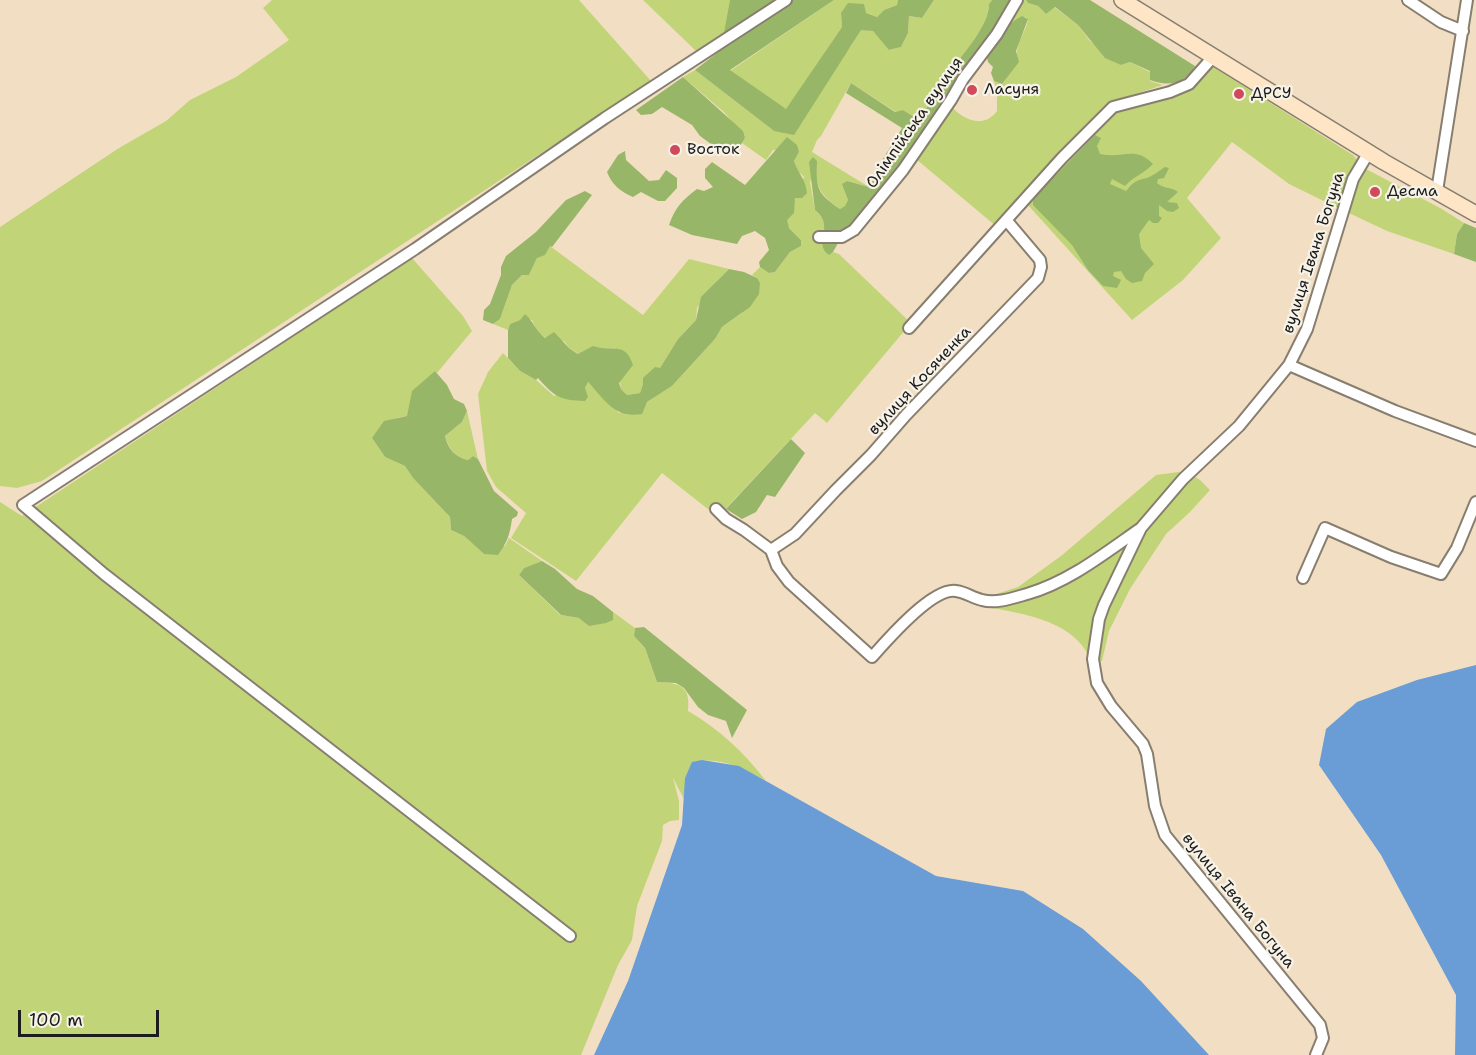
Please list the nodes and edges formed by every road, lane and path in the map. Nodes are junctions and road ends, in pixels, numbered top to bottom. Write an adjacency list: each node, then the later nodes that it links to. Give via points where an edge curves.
1 (786, 0): 21 (street, via 23,505 104,574)
2 (1017, 0): 12 (street, Олімпійська вулиця, via 903,170 854,230 842,237)
3 (1122, 0): 7 (main road)
4 (1408, 0): 6 (street)
5 (1467, 0): 6 (street)
6 (1463, 31): 9 (street)
7 (1213, 57): 8 (main road); 11 (street, via 1189,84 1113,106)
8 (1368, 152): 9 (main road); 14 (street, вулиця Івана Богуна, via 1353,179 1307,329)
9 (1437, 192): 10 (main road)
10 (1476, 214)
11 (1006, 221): 13 (street); 19 (street, вулиця Косяченка, via 1040,260 1038,278 795,534)
12 (819, 237)
13 (909, 328)
14 (1289, 365): 15 (street); 18 (street, вулиця Івана Богуна, via 1239,426 1183,479)
15 (1476, 441)
16 (1476, 502): 20 (street, via 1457,548 1441,574 1325,528)
17 (716, 509): 19 (street, вулиця Івана Богуна)
18 (1141, 528): 19 (street, вулиця Івана Богуна, via 1049,587 993,601 946,591 921,607 872,657 789,582); 22 (street, вулиця Івана Богуна, via 1099,619 1093,659 1097,682 1111,706 1143,744 1165,835 1320,1025 1323,1038)
19 (771, 550)
20 (1303, 578)
21 (570, 936)
22 (1316, 1055)

